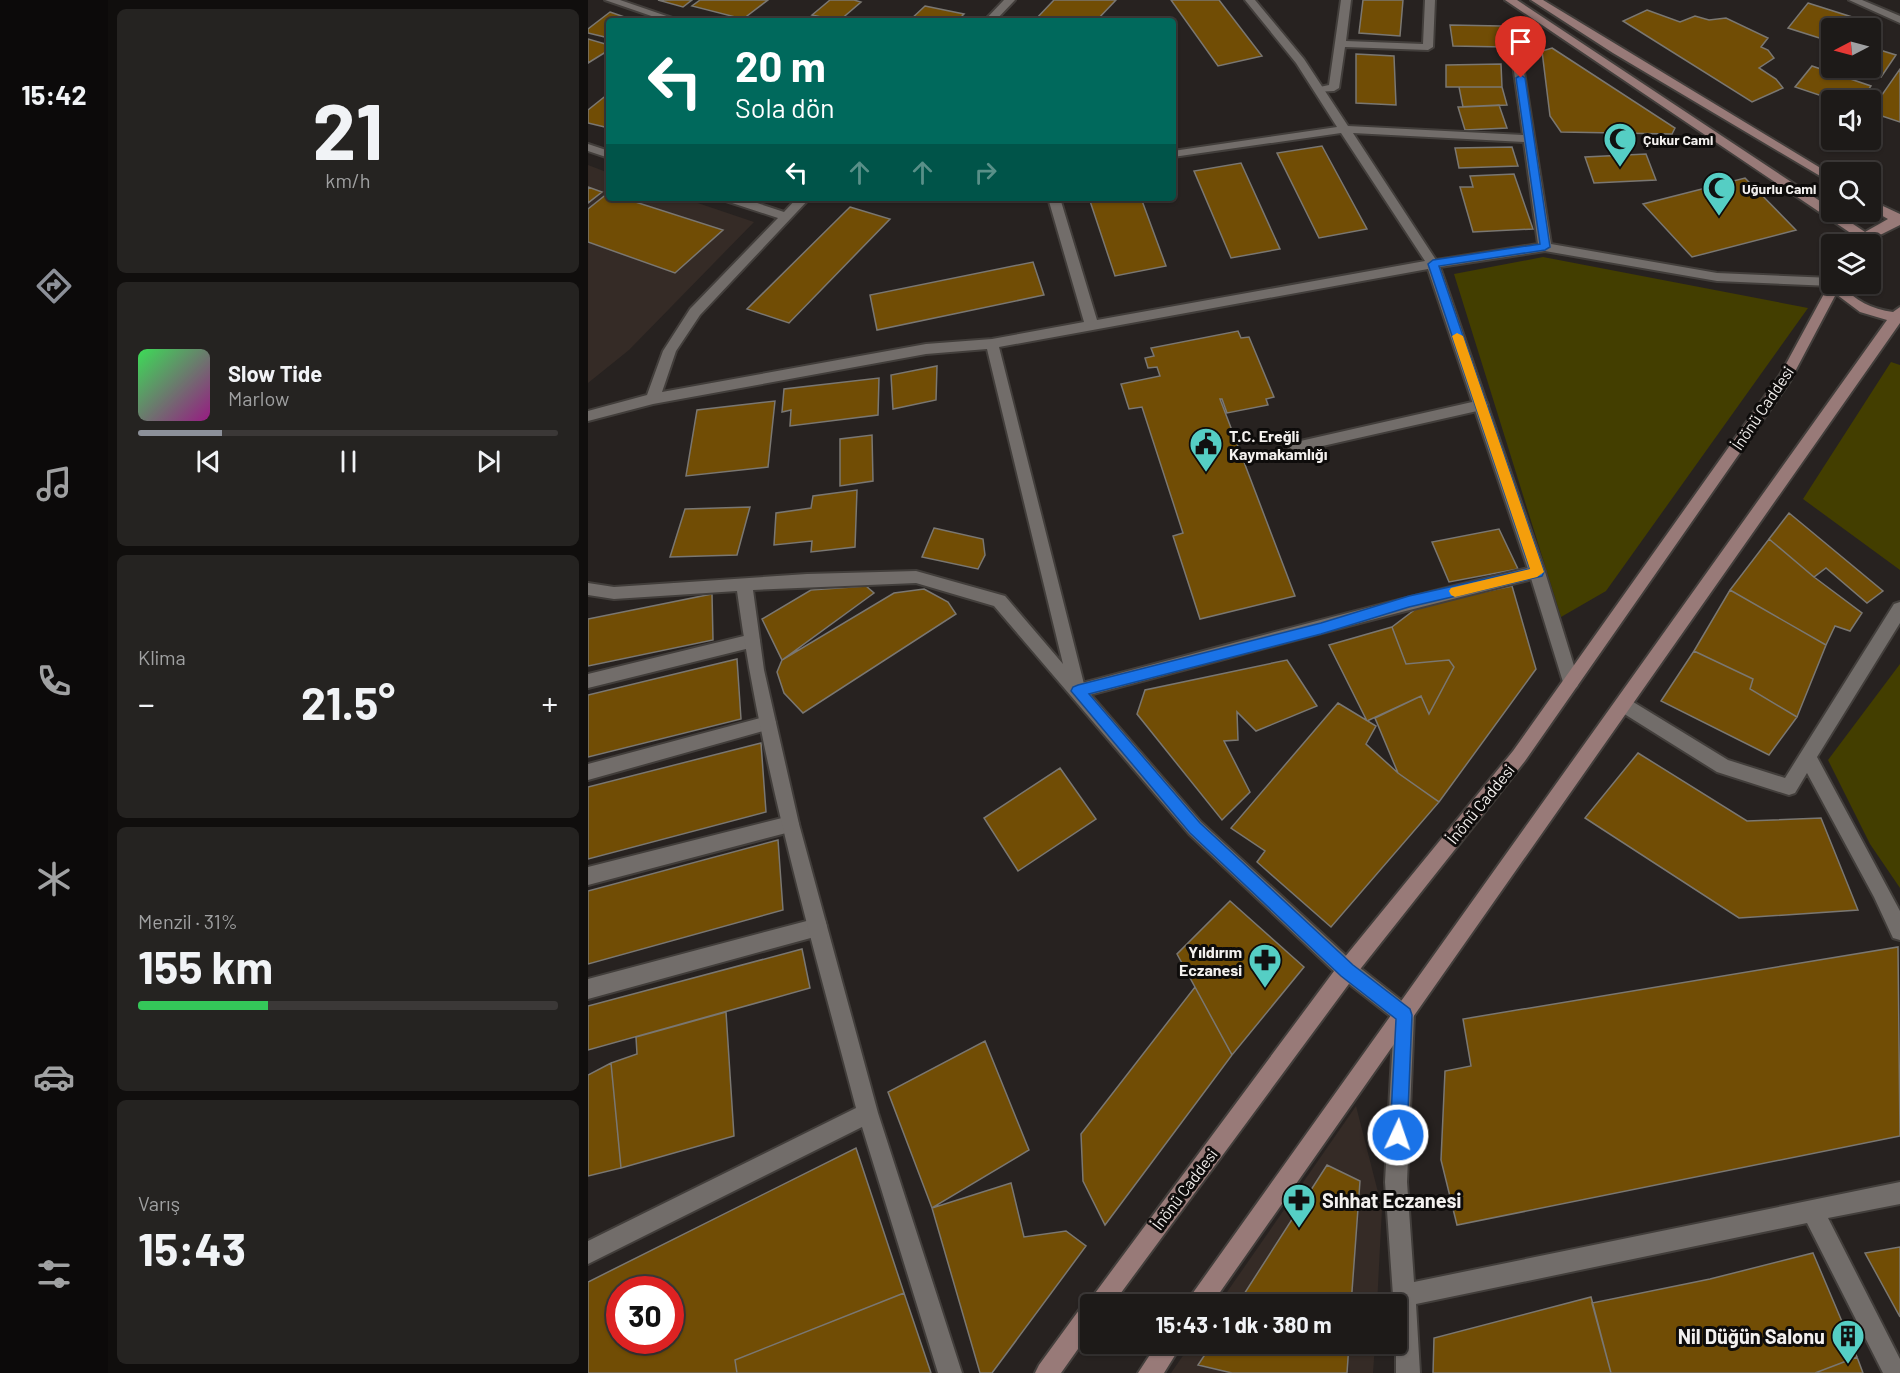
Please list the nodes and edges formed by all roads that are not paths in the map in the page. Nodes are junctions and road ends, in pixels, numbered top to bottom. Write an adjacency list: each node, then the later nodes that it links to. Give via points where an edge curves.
1 (610, 0): 9 (street)
2 (1010, 0): 10 (street)
3 (1250, 0): 14 (street)
4 (1346, 0): 13 (street)
5 (1430, 0): 13 (street, via 1428,47)
6 (1510, 0): 27 (main road)
7 (1536, 0): 20 (main road)
8 (1854, 0): 11 (street)
9 (667, 18)
10 (991, 18)
11 (1900, 20)
12 (1514, 36): 16 (street)
13 (1340, 44): 14 (street, via 1334,88)
14 (1319, 90): 15 (street)
15 (1345, 129): 16 (street); 19 (street); 30 (street)
16 (1530, 140): 29 (street)
17 (588, 147): 18 (street)
18 (606, 151)
19 (1176, 154)
20 (1821, 173)
21 (739, 201): 25 (street)
22 (801, 201): 25 (street)
23 (1055, 201): 35 (street)
24 (1881, 210): 26 (main road)
25 (786, 216): 37 (street, via 695,312 670,351)
26 (1900, 220): 28 (main road)
27 (1853, 234)
28 (1875, 234)
29 (1545, 247): 30 (street); 31 (street, via 1717,276)
30 (1433, 264): 35 (street); 38 (street)
31 (1821, 282)
32 (1828, 294): 47 (main road, İnönü Caddesi, via 1785,378)
33 (1841, 294): 34 (main road, via 1875,314)
34 (1899, 315): 49 (main road)
35 (1092, 326): 36 (street)
36 (992, 344): 37 (street, via 926,349); 48 (street)
37 (653, 399): 39 (street)
38 (1480, 405): 40 (street); 41 (street)
39 (588, 416)
40 (1296, 447)
41 (1537, 572): 47 (street); 48 (street, via 1409,602)
42 (744, 584): 43 (street, via 614,592); 45 (street); 48 (street, via 916,577 999,602)
43 (588, 589)
44 (1900, 609): 51 (street)
45 (752, 641): 46 (street); 50 (street)
46 (588, 681)
47 (1571, 682): 57 (main road, İnönü Caddesi, via 1519,756)
48 (1078, 691): 57 (street, via 1195,828)
49 (1624, 705): 51 (street, via 1723,766 1789,787); 59 (main road)
50 (768, 723): 52 (street); 53 (street)
51 (1808, 757): 56 (street)
52 (588, 772)
53 (790, 824): 54 (street); 55 (street)
54 (588, 876)
55 (818, 927): 58 (street); 60 (street)
56 (1900, 931)
57 (1347, 970): 59 (street); 64 (main road, İnönü Caddesi)
58 (588, 989)
59 (1404, 1015): 65 (main road); 66 (street, via 1396,1182)
60 (868, 1113): 63 (street); 71 (street)
61 (1900, 1193): 62 (street)
62 (1813, 1211): 67 (street); 75 (street)
63 (588, 1253)
64 (1106, 1294)
65 (1206, 1294)
66 (1404, 1294)
67 (1407, 1294)
68 (1080, 1328): 72 (main road)
69 (1164, 1354): 73 (main road)
70 (1407, 1354): 74 (street)
71 (950, 1373)
72 (1047, 1373)
73 (1150, 1373)
74 (1408, 1373)
75 (1895, 1373)

